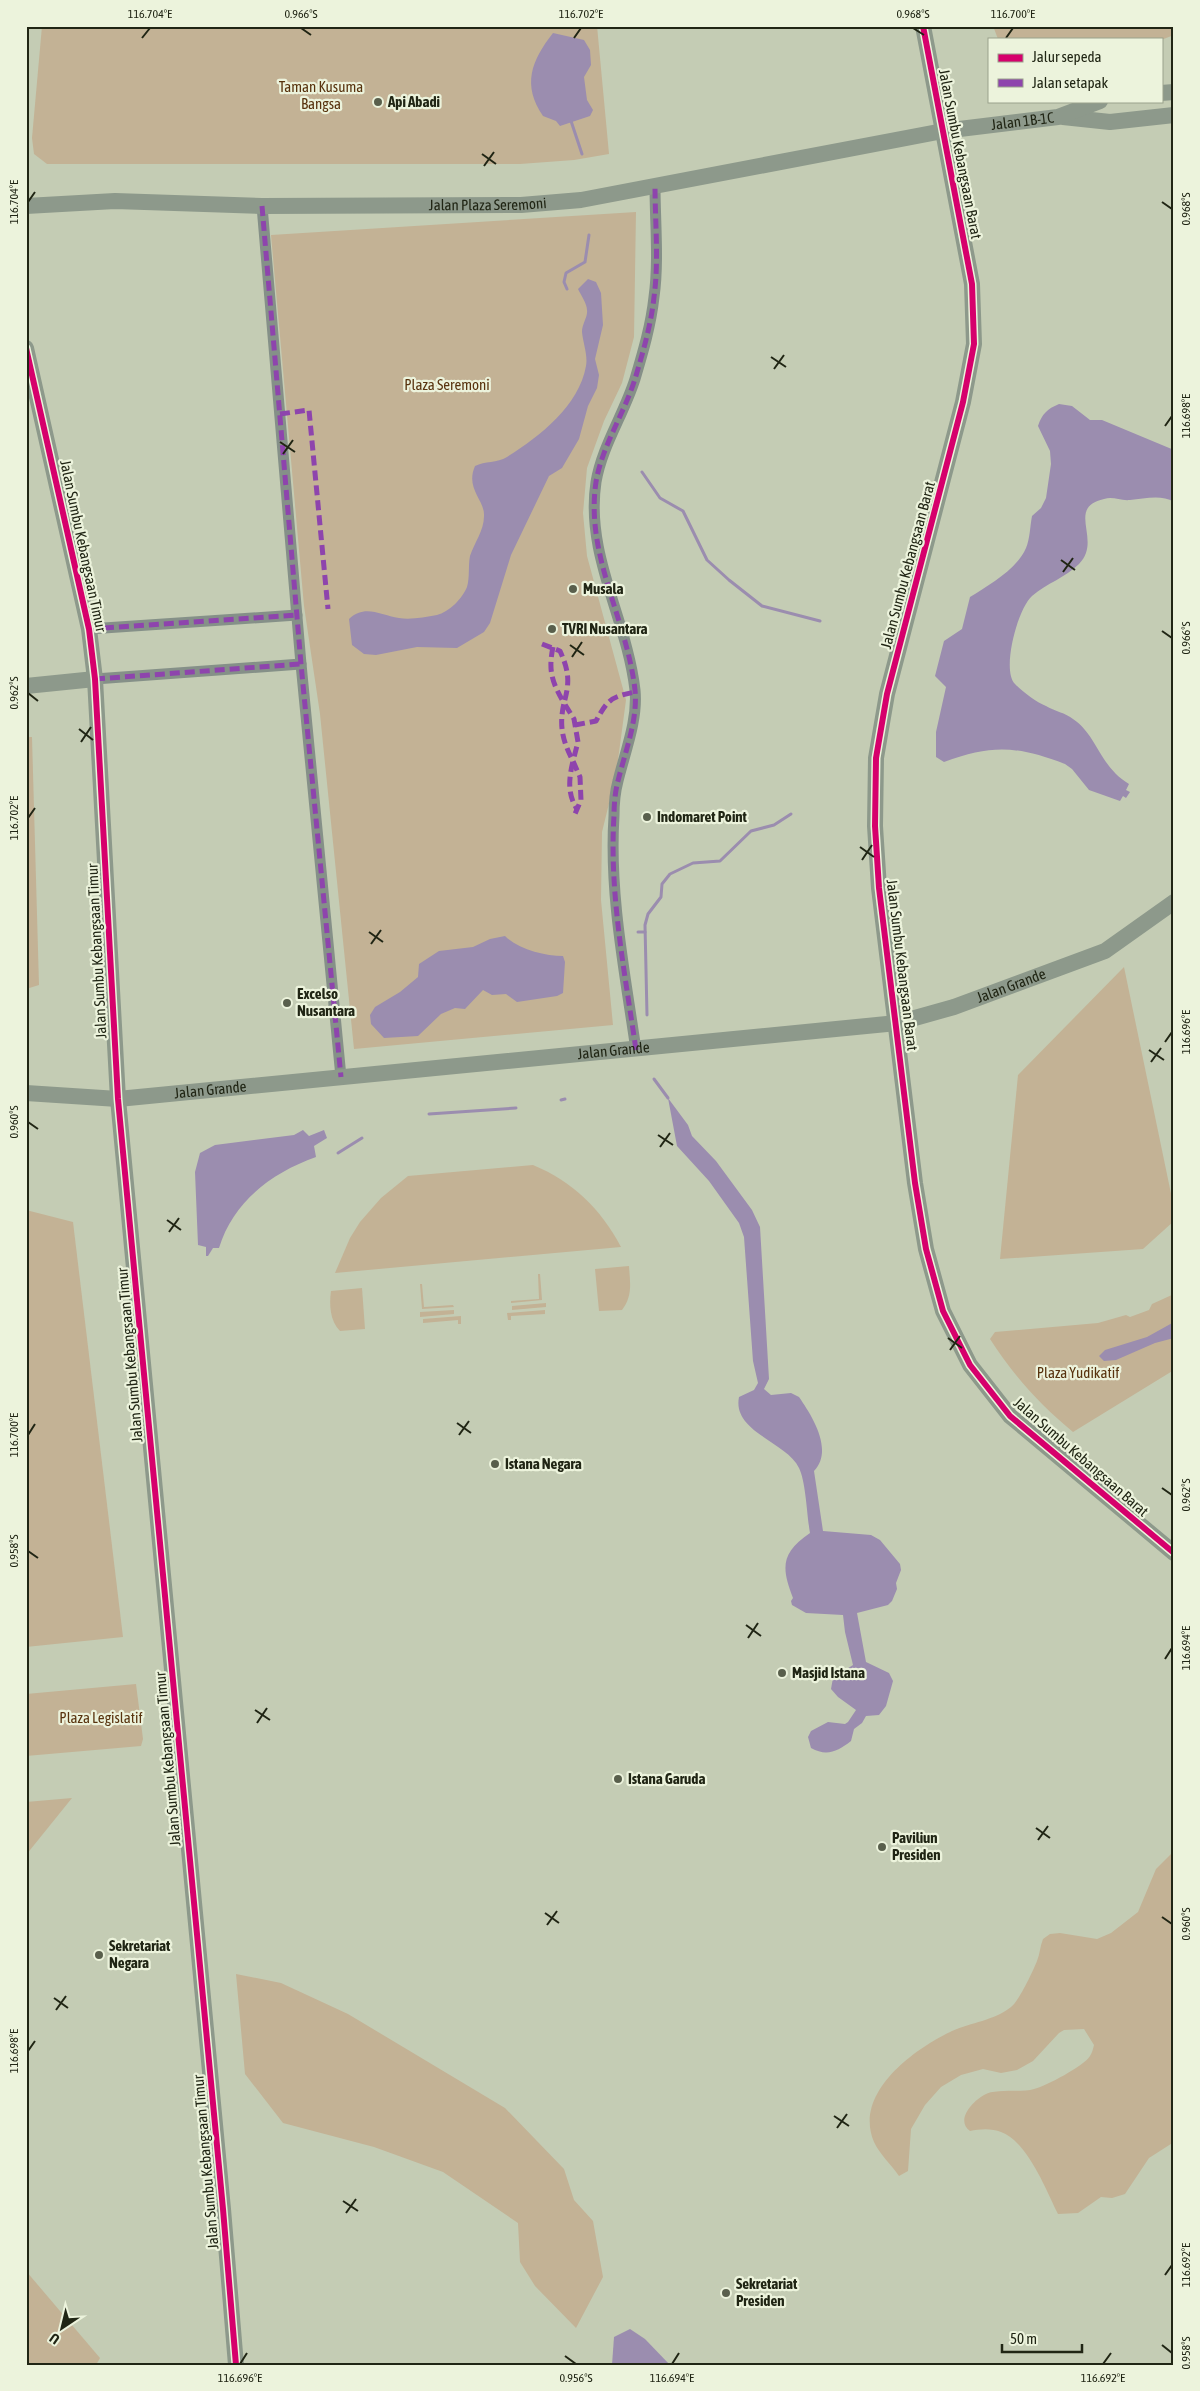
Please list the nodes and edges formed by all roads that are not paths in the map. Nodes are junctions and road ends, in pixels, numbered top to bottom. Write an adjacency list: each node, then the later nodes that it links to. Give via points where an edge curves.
1 (923, 26): 5 (street, Jalan Sumbu Kebangsaan Barat)
2 (1097, 102): 4 (street, Jalan 1B-1C)
3 (1174, 115): 4 (street, via 1110,122)
4 (1058, 117): 5 (street, Jalan 1B-1C)
5 (943, 132): 6 (street, Jalan Plaza Seremoni); 16 (street, Jalan Sumbu Kebangsaan Barat, via 972,284 974,344 963,402 887,694 876,758 875,826 879,888)
6 (655, 186): 8 (street, Jalan Plaza Seremoni, via 581,200 521,205); 17 (street, via 655,296 647,339 596,481 594,511 596,547 622,626 635,692 626,753 617,783 613,842 618,924)
7 (26, 206): 8 (street, Jalan Plaza Seremoni, via 114,201)
8 (262, 206): 10 (street)
9 (26, 348): 11 (street, Jalan Sumbu Kebangsaan Timur)
10 (297, 615): 11 (street); 12 (street)
11 (89, 629): 13 (street, Jalan Sumbu Kebangsaan Timur)
12 (301, 664): 13 (street); 18 (street)
13 (95, 679): 14 (street); 20 (street, Jalan Sumbu Kebangsaan Timur)
14 (26, 686)
15 (1174, 902): 16 (street, Jalan Grande, via 1105,952 954,1007)
16 (896, 1024): 17 (street, Jalan Grande); 21 (street, Jalan Sumbu Kebangsaan Barat, via 926,1249 944,1311 970,1365 1010,1416)
17 (636, 1050): 18 (street, Jalan Grande)
18 (341, 1077): 20 (street, Jalan Grande)
19 (26, 1093): 20 (street, Jalan Grande)
20 (118, 1099): 22 (street, Jalan Sumbu Kebangsaan Timur)
21 (1174, 1553)
22 (236, 2365)

